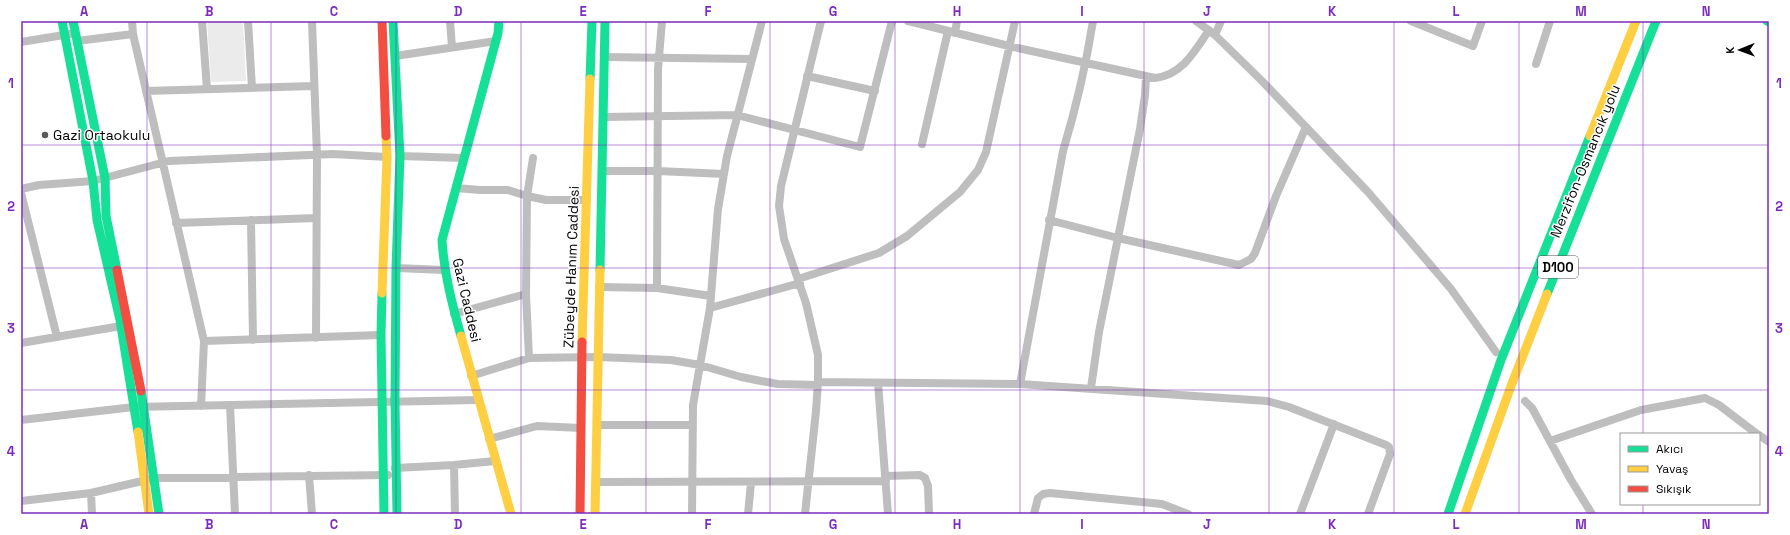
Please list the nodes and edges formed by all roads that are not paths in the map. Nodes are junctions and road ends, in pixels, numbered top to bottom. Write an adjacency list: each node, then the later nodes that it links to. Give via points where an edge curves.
1 (62, 21): 31 (main road)
2 (73, 21): 32 (main road)
3 (132, 21): 30 (street)
4 (202, 21): 47 (street)
5 (248, 21): 46 (street)
6 (312, 21): 45 (street)
7 (382, 21): 58 (main road)
8 (393, 21): 37 (main road)
9 (450, 21): 36 (street)
10 (500, 21): 33 (main road, Gazi Caddesi)
11 (592, 21): 71 (main road, Zübeyde Hanım Caddesi)
12 (605, 21): 38 (main road)
13 (662, 21): 39 (street)
14 (762, 21): 40 (street)
15 (820, 21): 43 (street)
16 (892, 21): 49 (street)
17 (908, 21): 28 (street)
18 (957, 21): 28 (street)
19 (1015, 21): 35 (street)
20 (1094, 21): 41 (street)
21 (1196, 21): 29 (street)
22 (1221, 21): 29 (street)
23 (1411, 21): 24 (street, via 1473,46)
24 (1482, 21)
25 (1550, 21): 42 (street)
26 (1636, 21): 155 (main road, Merzifon-Osmancık yolu / D100, via 1501,360)
27 (1656, 21): 156 (main road, Merzifon-Osmancık yolu / D100, via 1511,386)
28 (951, 32): 35 (street); 55 (street)
29 (1212, 32): 44 (street, via 1176,72 1163,77); 53 (street)
30 (133, 34): 32 (street); 48 (street)
31 (65, 35): 32 (street); 34 (street); 66 (main road)
32 (77, 37): 65 (main road)
33 (496, 41): 36 (street); 59 (main road, Gazi Caddesi)
34 (21, 42)
35 (1009, 46): 41 (street); 79 (street, via 986,152 978,170 966,185 912,233 889,248)
36 (452, 47): 37 (street)
37 (395, 56): 57 (main road)
38 (604, 57): 39 (street); 52 (main road)
39 (660, 57): 40 (street); 51 (street)
40 (751, 59): 50 (street)
41 (1086, 63): 44 (street); 74 (street, via 1063,151)
42 (1536, 64)
43 (807, 76): 49 (street); 54 (street)
44 (1146, 77): 76 (street, via 1146,95)
45 (314, 86): 46 (street); 56 (street)
46 (252, 88): 47 (street)
47 (207, 89): 48 (street)
48 (146, 91): 61 (street)
49 (875, 91): 54 (street, via 860,147)
50 (737, 115): 51 (street); 54 (street); 64 (street)
51 (658, 116): 52 (street); 63 (street)
52 (603, 117): 62 (main road)
53 (1306, 127): 76 (street, via 1255,253 1246,262 1239,265); 93 (street, via 1424,256)
54 (794, 130): 79 (street, via 779,206 784,239)
55 (922, 144)
56 (317, 155): 58 (street); 61 (street); 72 (street)
57 (400, 156): 59 (street); 77 (main road)
58 (387, 157): 87 (main road)
59 (464, 158): 67 (main road, Gazi Caddesi)
60 (533, 158): 70 (street)
61 (163, 163): 65 (street); 75 (street)
62 (602, 171): 63 (street); 80 (main road)
63 (658, 171): 64 (street); 81 (street)
64 (724, 174): 83 (street, via 718,209)
65 (105, 178): 66 (street); 109 (main road, via 106,216 127,315)
66 (93, 181): 68 (street); 86 (main road, via 97,220)
67 (456, 188): 70 (street, via 508,190); 78 (main road, Gazi Caddesi, via 442,240)
68 (21, 189)
69 (21, 193): 88 (street)
70 (527, 196): 71 (street, via 546,200); 82 (street)
71 (587, 200): 96 (main road, Zübeyde Hanım Caddesi)
72 (316, 218): 73 (street); 89 (street)
73 (251, 220): 75 (street); 90 (street)
74 (1049, 220): 76 (street); 101 (street)
75 (176, 223): 91 (street)
76 (1118, 238): 102 (street, via 1099,332)
77 (396, 268): 78 (street); 104 (main road)
78 (445, 270): 85 (main road, Gazi Caddesi)
79 (799, 281): 84 (street); 99 (street, via 818,355)
80 (600, 287): 81 (street); 94 (main road)
81 (657, 288): 83 (street)
82 (526, 294): 85 (street); 95 (street)
83 (711, 296): 84 (street)
84 (710, 308): 97 (street)
85 (454, 314): 98 (main road, Gazi Caddesi)
86 (121, 326): 88 (street); 109 (main road)
87 (381, 335): 89 (street); 106 (main road)
88 (57, 337): 92 (street)
89 (316, 338): 90 (street)
90 (253, 340): 91 (street)
91 (204, 341): 108 (street)
92 (21, 343)
93 (1496, 352)
94 (598, 357): 96 (street); 97 (street, via 671,360); 112 (main road)
95 (529, 358): 96 (street); 98 (street)
96 (582, 358): 114 (main road, Zübeyde Hanım Caddesi)
97 (700, 365): 99 (street, via 761,381); 113 (street)
98 (471, 376): 103 (main road, Gazi Caddesi)
99 (818, 383): 100 (street); 130 (street)
100 (878, 383): 101 (street); 127 (street)
101 (1020, 384): 102 (street)
102 (1091, 388): 111 (street, via 1267,401)
103 (478, 400): 104 (street); 117 (main road, Gazi Caddesi)
104 (395, 401): 106 (street); 122 (main road)
105 (1525, 401): 118 (street, via 1532,408)
106 (382, 403): 107 (street); 123 (main road)
107 (230, 405): 108 (street); 125 (street)
108 (201, 406): 109 (street)
109 (139, 407): 110 (street); 126 (main road); 128 (main road)
110 (21, 420)
111 (1334, 424): 153 (street); 154 (street, via 1389,447 1390,454)
112 (597, 425): 113 (street); 129 (main road)
113 (692, 426): 131 (street)
114 (581, 428): 117 (street, via 537,426); 144 (main road, Zübeyde Hanım Caddesi)
115 (1755, 433): 118 (street, via 1719,405 1705,398 1641,410)
116 (1760, 436): 119 (street)
117 (489, 439): 120 (main road, Gazi Caddesi)
118 (1550, 441): 157 (street)
119 (1769, 442)
120 (495, 461): 121 (street); 143 (main road, Gazi Caddesi)
121 (454, 465): 122 (street); 142 (street)
122 (395, 471): 123 (street); 141 (main road)
123 (383, 474): 124 (street); 140 (main road)
124 (309, 475): 125 (street); 139 (street)
125 (233, 476): 126 (street); 138 (street)
126 (155, 478): 128 (street); 137 (main road)
127 (886, 478): 130 (street); 149 (street); 150 (street, via 920,475 925,478 928,486)
128 (145, 479): 133 (street); 136 (main road)
129 (596, 482): 131 (street); 145 (main road)
130 (808, 482): 132 (street); 148 (street)
131 (692, 483): 132 (street); 146 (street)
132 (751, 483): 147 (street)
133 (91, 492): 134 (street); 135 (street)
134 (21, 501)
135 (92, 514)
136 (149, 514)
137 (159, 514)
138 (234, 514)
139 (312, 514)
140 (384, 514)
141 (397, 514)
142 (455, 514)
143 (511, 514)
144 (580, 514)
145 (595, 514)
146 (692, 514)
147 (748, 514)
148 (805, 514)
149 (888, 514)
150 (929, 514)
151 (1034, 514): 152 (street, via 1038,498 1050,493 1162,504)
152 (1188, 514)
153 (1300, 514)
154 (1368, 514)
155 (1448, 514)
156 (1465, 514)
157 (1592, 514)

